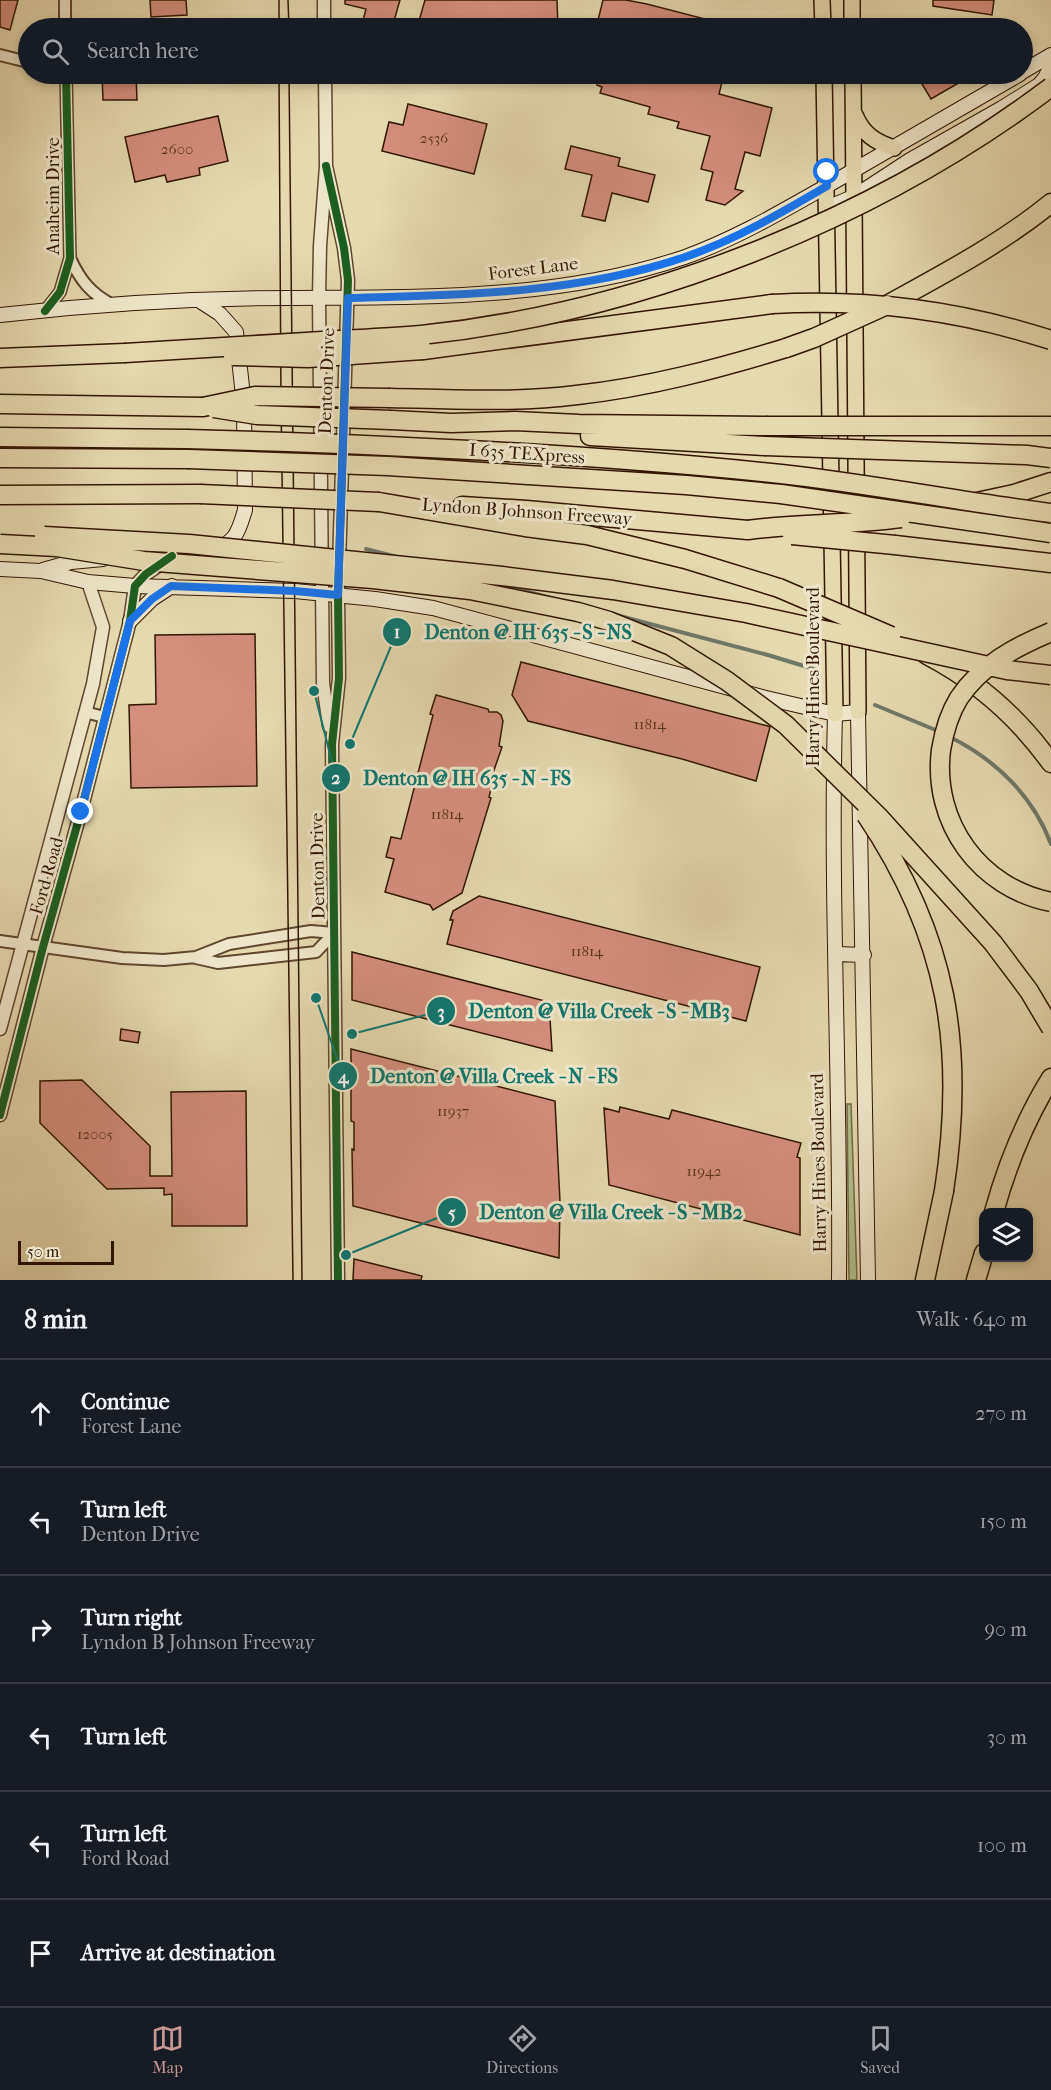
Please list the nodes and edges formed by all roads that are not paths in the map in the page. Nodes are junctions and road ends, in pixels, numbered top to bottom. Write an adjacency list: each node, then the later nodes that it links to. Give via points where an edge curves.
1 (65, 0): 5 (street)
2 (324, 0): 6 (street)
3 (822, 0): 7 (main road)
4 (852, 0): 8 (main road)
5 (65, 18)
6 (324, 18)
7 (823, 18)
8 (852, 18)
9 (0, 55): 11 (street)
10 (1051, 55): 12 (main road, Forest Lane)
11 (18, 60)
12 (1033, 66)
13 (1051, 66): 25 (main road, via 1039,85)
14 (66, 84): 28 (street, Anaheim Drive)
15 (325, 84): 22 (street, Denton Drive)
16 (824, 84): 24 (main road, Harry Hines Boulevard)
17 (853, 84): 20 (main road)
18 (1002, 84): 21 (main road, Forest Lane)
19 (1051, 87): 36 (highway, bridge, via 961,148 876,196 746,255 667,283 543,314 421,335)
20 (854, 113): 21 (main road, via 860,128 871,139); 23 (main road)
21 (894, 148): 23 (main road, Forest Lane)
22 (326, 166): 29 (street, Denton Drive); 30 (street, Denton Drive, via 344,248)
23 (855, 172): 24 (main road, Forest Lane); 25 (main road)
24 (827, 186): 27 (main road, Harry Hines Boulevard); 30 (main road, Forest Lane, via 719,244 615,276 488,293)
25 (855, 196): 27 (main road); 66 (main road)
26 (1051, 203): 39 (highway, bridge, via 989,247 888,305 814,339 667,381 577,396 255,396)
27 (827, 208): 67 (main road, Harry Hines Boulevard)
28 (70, 258): 32 (street, Anaheim Drive, via 79,278 98,298); 33 (street, Anaheim Drive, via 60,292)
29 (319, 298): 30 (main road, Forest Lane); 31 (main road, Forest Lane); 60 (street, Denton Drive)
30 (348, 298): 61 (street, Denton Drive)
31 (200, 301): 32 (main road, Forest Lane); 53 (main road, via 220,314 236,332 244,405 245,510 233,538 213,550)
32 (115, 306): 33 (main road, Forest Lane)
33 (45, 311): 34 (main road, Forest Lane)
34 (0, 315)
35 (1051, 340): 36 (highway, bridge, via 941,312 817,302 735,308 379,354 289,358)
36 (125, 352): 37 (highway)
37 (0, 358)
38 (0, 404): 39 (highway)
39 (196, 406): 40 (highway, bridge, via 257,415)
40 (450, 423): 41 (highway, bridge); 44 (highway, bridge, via 514,432)
41 (1051, 426)
42 (0, 437): 48 (highway, I 635 TEXpress, bridge, via 389,444 687,465 878,486)
43 (0, 458): 50 (highway, I 635 TEXpress, bridge, via 188,459 412,467 686,485 781,494)
44 (1051, 458)
45 (1051, 482): 49 (highway, bridge, via 1014,494 901,518)
46 (0, 495): 47 (highway, Lyndon B Johnson Freeway, bridge, via 200,494)
47 (379, 502): 49 (highway, Lyndon B Johnson Freeway, via 526,510); 70 (highway, bridge, via 608,540 779,588 891,636 951,667 997,702 1034,739)
48 (1051, 513)
49 (748, 530): 54 (highway, Lyndon B Johnson Freeway, bridge)
50 (1051, 533)
51 (0, 536): 64 (highway, bridge, via 189,544 613,590 746,613 988,667)
52 (0, 544): 71 (highway, bridge, via 57,547 144,561 423,584 578,612 646,635 697,661 786,725)
53 (172, 556): 56 (main road, via 71,562); 58 (street, via 146,573)
54 (1051, 563)
55 (0, 569): 56 (main road)
56 (40, 571): 57 (main road)
57 (88, 582): 58 (main road); 65 (street, Ford Road, via 103,627)
58 (135, 586): 59 (main road); 62 (street, Ford Road)
59 (171, 586): 60 (main road); 62 (main road)
60 (321, 594): 61 (main road); 69 (street, Denton Drive, via 323,683)
61 (338, 595): 67 (main road, via 433,608); 69 (street, Denton Drive, via 339,678)
62 (130, 621): 68 (street, Ford Road)
63 (1051, 632): 72 (highway, bridge, via 998,658 966,688 947,724 940,769 946,808 956,832 976,861 1013,890)
64 (1051, 675)
65 (85, 712): 68 (street); 75 (street, Ford Road)
66 (858, 712): 67 (main road); 78 (main road)
67 (835, 714): 77 (main road, Harry Hines Boulevard)
68 (104, 717): 76 (street, Ford Road)
69 (332, 744): 73 (street, Denton Drive)
70 (1051, 763)
71 (845, 784): 80 (highway, bridge, via 993,943); 89 (highway, bridge, via 885,846 920,913 939,970 950,1031 951,1146)
72 (1051, 902)
73 (334, 933): 79 (street, via 311,931 229,944); 79 (street, via 316,952 218,963); 86 (street, Denton Drive)
74 (0, 941): 75 (street)
75 (22, 944): 76 (street); 81 (street, Ford Road)
76 (43, 947): 79 (street, via 122,958); 83 (street, Ford Road)
77 (836, 954): 78 (main road); 87 (main road, Harry Hines Boulevard)
78 (864, 955): 88 (main road)
79 (196, 957)
80 (1051, 1028)
81 (0, 1029)
82 (1051, 1078): 84 (highway, via 1021,1136)
83 (0, 1115)
84 (995, 1208)
85 (981, 1262): 90 (highway)
86 (338, 1280)
87 (839, 1280)
88 (868, 1280)
89 (925, 1280)
90 (976, 1280)

